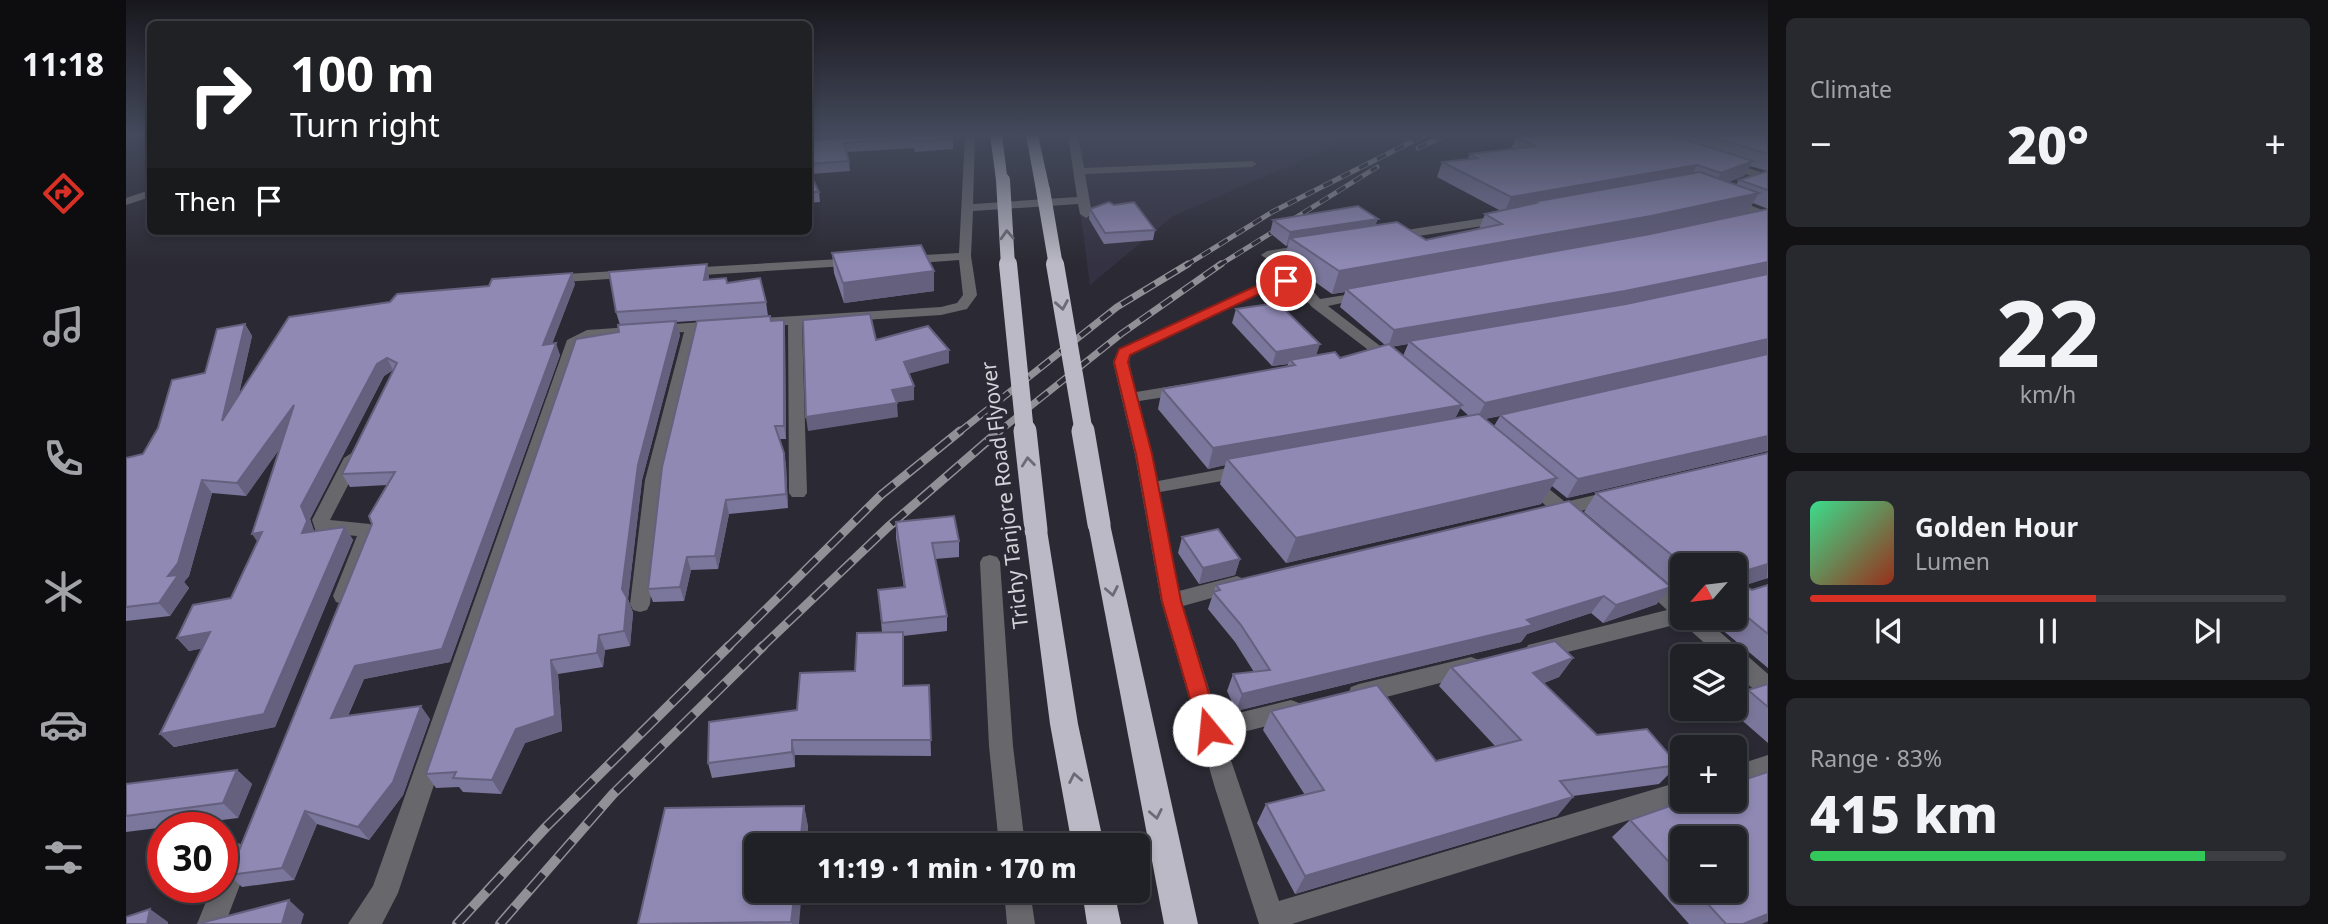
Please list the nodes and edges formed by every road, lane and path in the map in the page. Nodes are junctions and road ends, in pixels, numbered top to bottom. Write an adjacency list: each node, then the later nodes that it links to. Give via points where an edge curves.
1 (969, 178): 11 (street)
2 (1002, 178): 64 (highway, Trichy Tanjore Road Flyover, one-way to 2, bridge, via 1064,724 1036,530)
3 (1039, 178): 73 (highway, one-way to 73, bridge, via 1099,524)
4 (1080, 178): 9 (street)
5 (1762, 178): 6 (street)
6 (1738, 185)
7 (1725, 190): 13 (street, via 1713,194)
8 (147, 194): 10 (street)
9 (1082, 200): 11 (street); 12 (street)
10 (126, 202)
11 (967, 208): 18 (street)
12 (1086, 214)
13 (1768, 216): 15 (street)
14 (1515, 218): 16 (street)
15 (1742, 222)
16 (1377, 238)
17 (1322, 247): 24 (street, via 1267,255)
18 (965, 256): 19 (street); 27 (street, via 970,295 962,306)
19 (896, 260)
20 (868, 262): 21 (street)
21 (673, 272)
22 (646, 274): 23 (street)
23 (535, 280)
24 (1299, 284): 26 (street); 33 (street, via 1273,282 1124,352 1121,362)
25 (1383, 290): 26 (street)
26 (1317, 303): 29 (street)
27 (795, 320): 28 (street); 38 (street)
28 (692, 327): 48 (street, via 654,480); 70 (street, via 587,334 574,340 384,893)
29 (1392, 354): 30 (street); 31 (street)
30 (1358, 360)
31 (1404, 372)
32 (1197, 387): 33 (street)
33 (1130, 398): 37 (street)
34 (364, 437): 49 (street, via 321,520 323,527 363,529 366,536)
35 (1256, 468): 37 (street)
36 (1516, 470): 40 (street)
37 (1150, 488): 46 (street)
38 (798, 493)
39 (1625, 494): 40 (street)
40 (1561, 509): 41 (street); 42 (street)
41 (1535, 515)
42 (1591, 534)
43 (990, 562): 63 (street)
44 (1631, 568): 47 (street)
45 (1250, 581): 46 (street)
46 (1171, 601): 59 (street)
47 (1670, 602)
48 (640, 604)
49 (335, 614)
50 (1670, 616): 53 (street)
51 (1704, 630): 52 (street)
52 (1719, 644)
53 (1520, 655)
54 (1493, 661): 57 (street)
55 (1747, 669): 56 (street)
56 (1768, 688)
57 (1344, 697)
58 (1317, 704): 59 (street)
59 (1209, 730): 68 (street)
60 (1768, 766): 61 (street)
61 (1747, 773)
62 (1670, 797): 68 (street)
63 (1011, 833)
64 (1086, 833)
65 (247, 834): 69 (street)
66 (1018, 903): 71 (street)
67 (1100, 903): 72 (highway)
68 (1271, 921)
69 (211, 924)
70 (362, 924)
71 (1021, 924)
72 (1104, 924)
73 (1181, 924)

